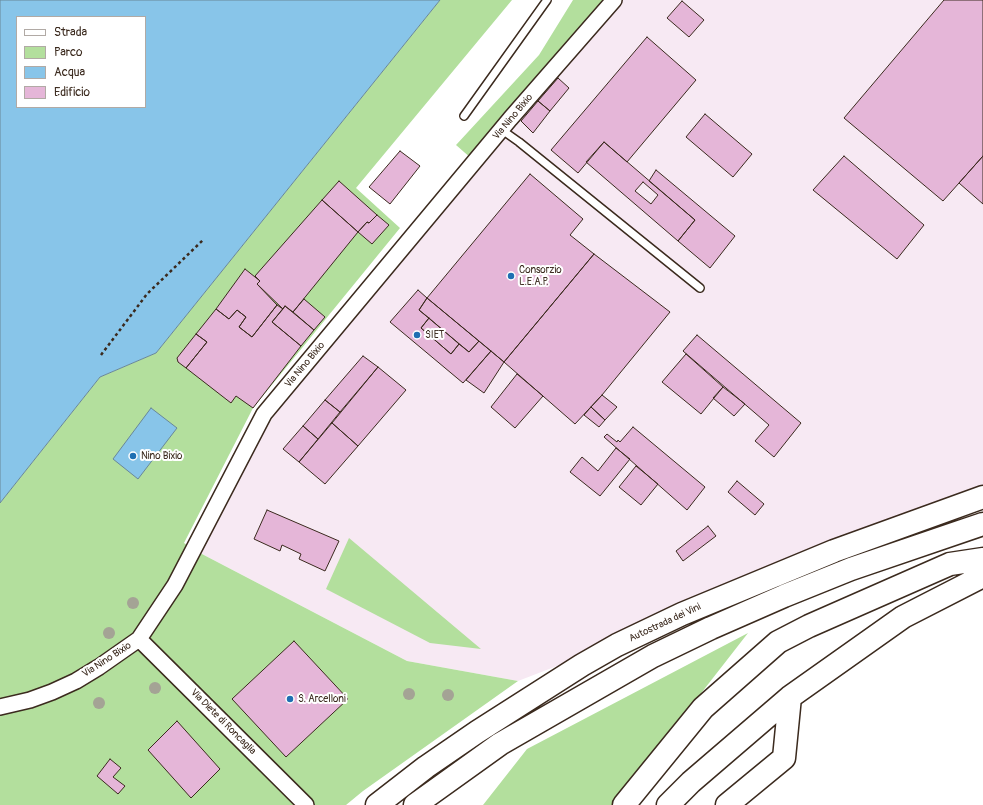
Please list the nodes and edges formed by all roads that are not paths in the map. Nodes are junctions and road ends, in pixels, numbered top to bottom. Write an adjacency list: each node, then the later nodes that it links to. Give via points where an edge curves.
1 (547, 0): 3 (lane)
2 (614, 0): 4 (street, Via Nino Bixio)
3 (464, 116)
4 (502, 130): 5 (lane); 10 (street, Via Nino Bixio, via 264,414 175,585)
5 (700, 288)
6 (983, 497): 14 (main road, Autostrada dei Vini, via 834,551 682,614 617,645 477,732)
7 (983, 524): 15 (main road, via 851,569 790,593 653,656 500,744)
8 (983, 559): 16 (main road, via 950,564 778,642 703,708)
9 (983, 576): 11 (main road, via 903,617)
10 (139, 639): 12 (street, Via Nino Bixio, via 76,681 30,700); 13 (street, Via Diete di Roncaglia)
11 (790, 697): 17 (main road); 18 (main road, via 784,758)
12 (0, 707)
13 (306, 805)
14 (377, 805)
15 (415, 805)
16 (624, 805)
17 (668, 805)
18 (727, 805)

